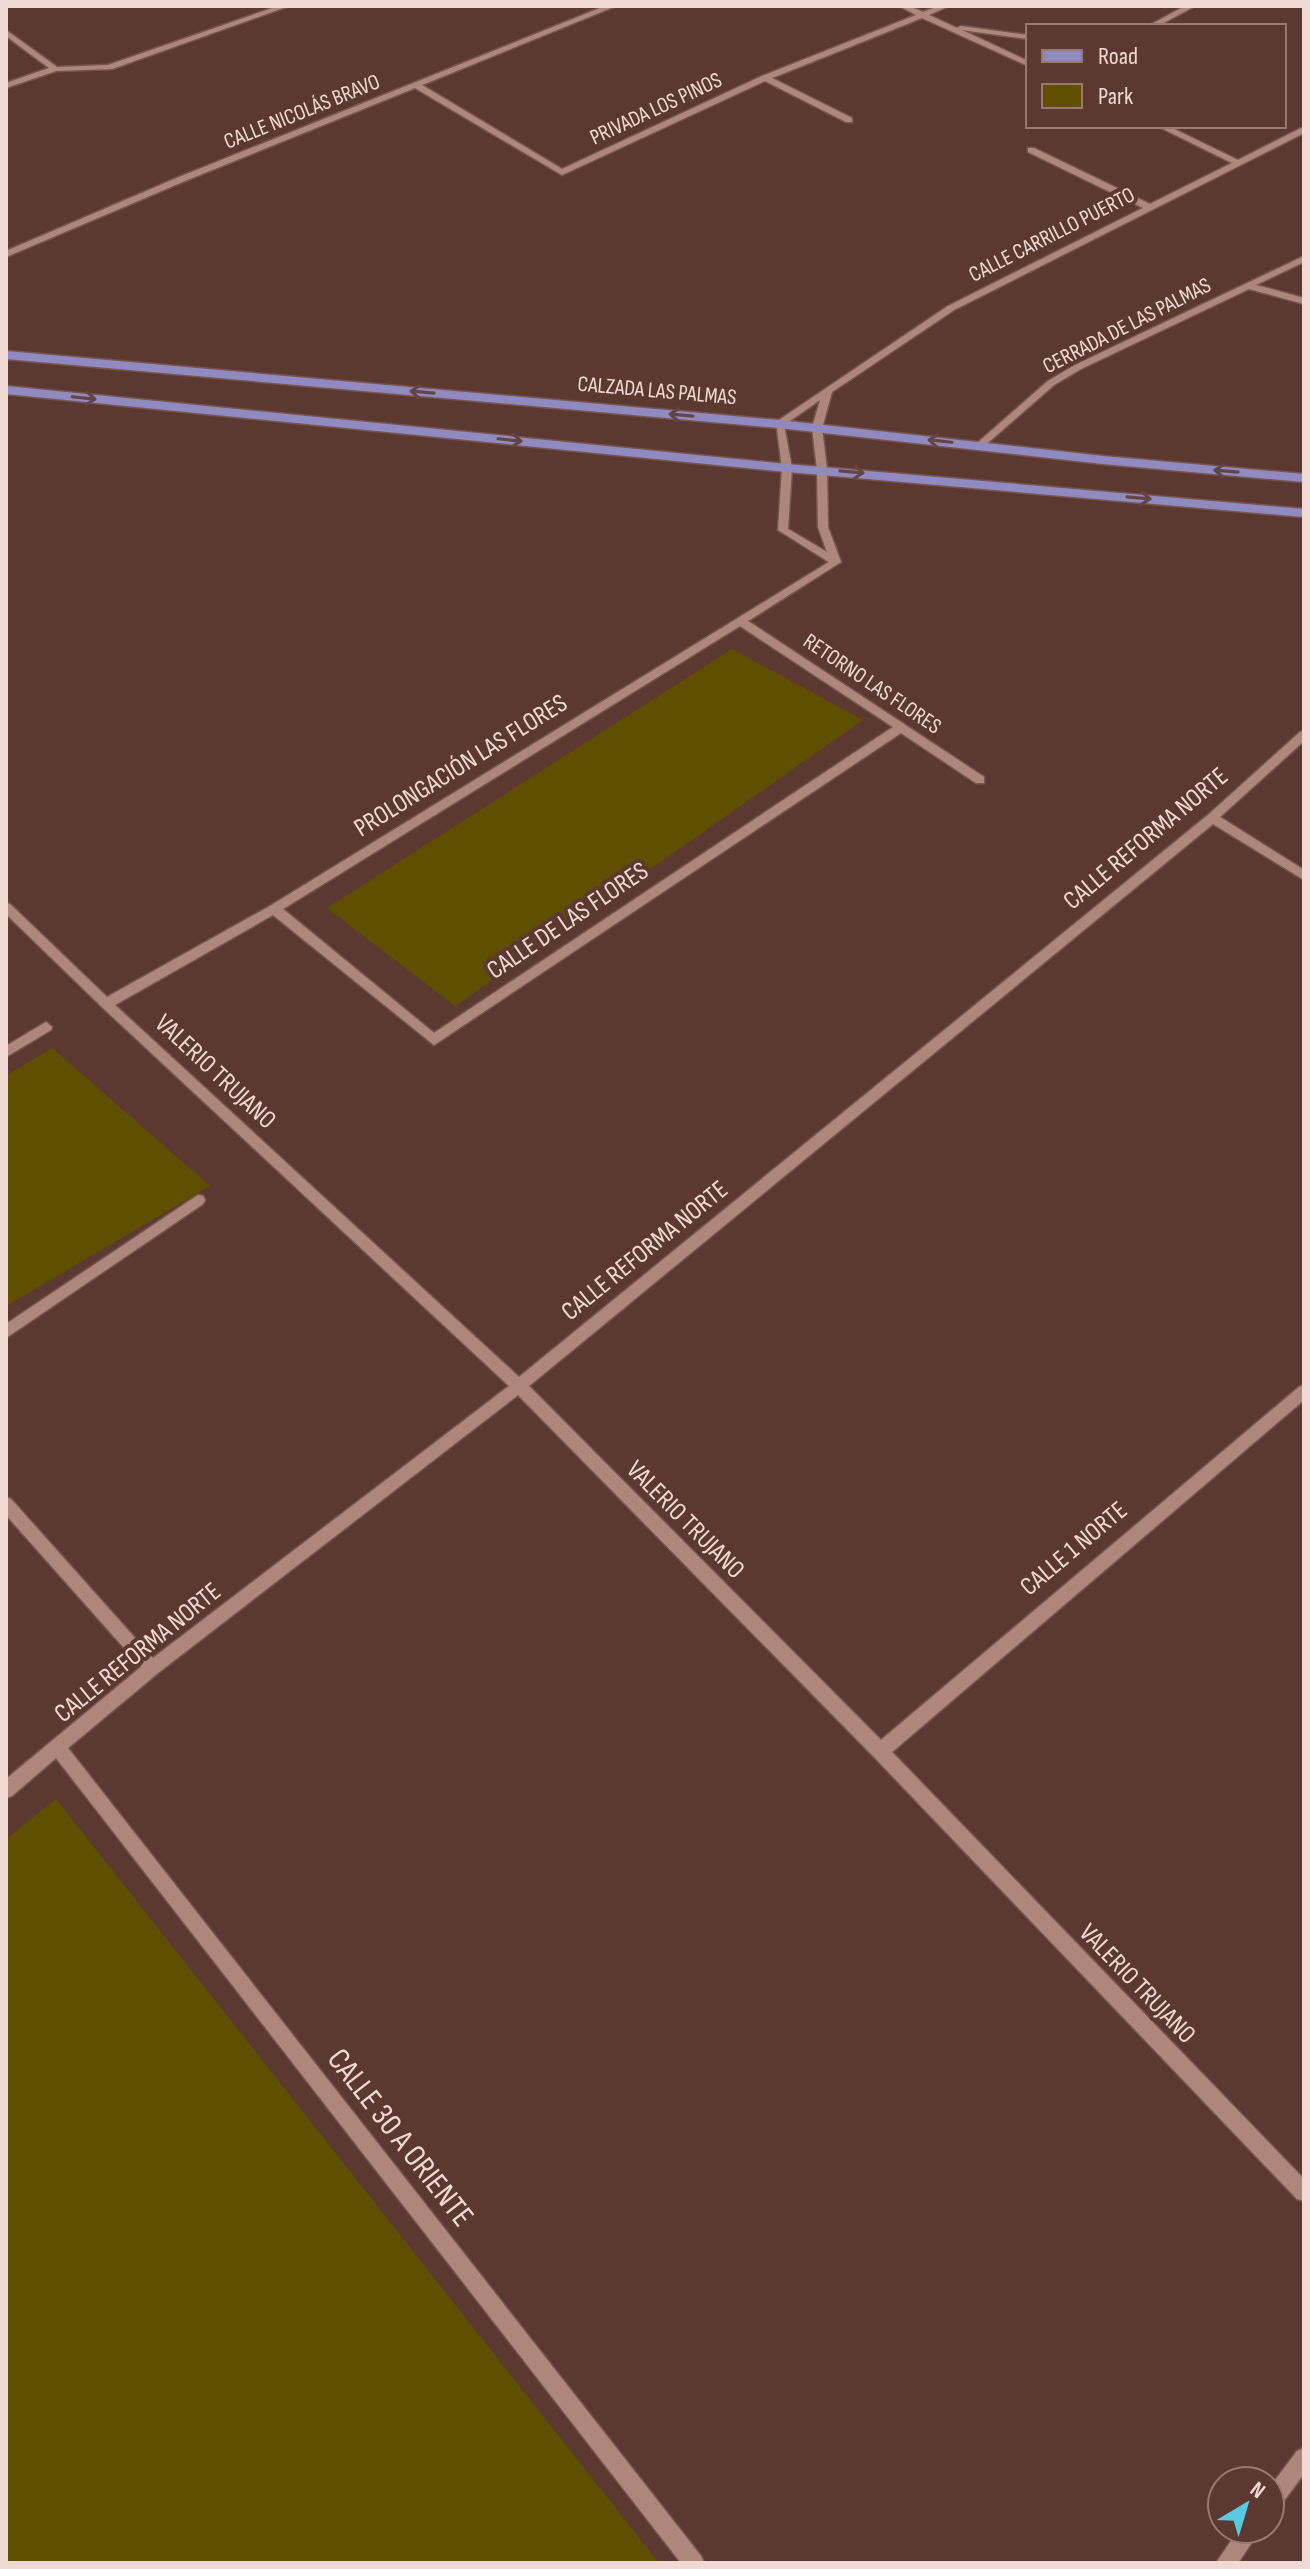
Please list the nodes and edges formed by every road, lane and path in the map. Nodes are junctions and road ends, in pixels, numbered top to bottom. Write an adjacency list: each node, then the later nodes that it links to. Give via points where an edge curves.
1 (285, 6): 12 (street, via 109,67)
2 (612, 6): 15 (street, CALLE NICOLÁS BRAVO)
3 (903, 6): 6 (street)
4 (945, 6): 6 (street, PRIVADA LOS PINOS)
5 (1191, 6): 7 (street)
6 (921, 14): 8 (street); 13 (street, PRIVADA LOS PINOS)
7 (1156, 24)
8 (946, 26): 10 (street); 11 (street)
9 (6, 32): 12 (street)
10 (1026, 37)
11 (1026, 63)
12 (55, 69): 14 (street)
13 (765, 78): 15 (street, PRIVADA LOS PINOS, via 562,172); 16 (street)
14 (6, 86)
15 (417, 86): 22 (street, CALLE NICOLÁS BRAVO)
16 (849, 120)
17 (1165, 128): 20 (street)
18 (1304, 130): 20 (street, CALLE CARRILLO PUERTO)
19 (1031, 150): 21 (street)
20 (1240, 164): 21 (street, CALLE CARRILLO PUERTO)
21 (1151, 208): 28 (street, CALLE CARRILLO PUERTO, via 951,308)
22 (6, 254)
23 (1304, 259): 24 (street, CERRADA DE LAS PALMAS)
24 (1248, 286): 25 (street); 31 (street, CERRADA DE LAS PALMAS, via 1051,383)
25 (1304, 301)
26 (6, 355): 29 (main road, CALZADA LAS PALMAS, one-way to 26)
27 (6, 390): 32 (main road, CALZADA LAS PALMAS, one-way to 32)
28 (828, 391): 29 (street, CALLE CARRILLO PUERTO); 30 (street)
29 (779, 424): 30 (main road, CALZADA LAS PALMAS); 32 (street)
30 (817, 428): 31 (main road, CALZADA LAS PALMAS, one-way to 30); 33 (street)
31 (980, 445): 34 (main road, CALZADA LAS PALMAS)
32 (787, 468): 33 (main road, CALZADA LAS PALMAS); 37 (street, via 783,530)
33 (822, 469): 34 (main road, CALZADA LAS PALMAS, one-way to 34); 37 (street, via 823,527)
34 (1103, 478): 35 (main road, CALZADA LAS PALMAS, one-way to 34); 36 (main road, CALZADA LAS PALMAS, one-way to 36)
35 (1304, 478)
36 (1304, 513)
37 (836, 562): 38 (street, PROLONGACIÓN LAS FLORES)
38 (742, 622): 39 (street, RETORNO LAS FLORES); 45 (street, PROLONGACIÓN LAS FLORES)
39 (901, 727): 41 (street, RETORNO LAS FLORES); 45 (street, CALLE DE LAS FLORES, via 434,1040)
40 (1304, 735): 42 (street, CALLE REFORMA NORTE)
41 (980, 780)
42 (1212, 818): 43 (street); 51 (street, CALLE REFORMA NORTE)
43 (1304, 876)
44 (6, 907): 46 (street, VALERIO TRUJANO)
45 (274, 909): 46 (street, PROLONGACIÓN LAS FLORES)
46 (106, 1004): 51 (street, VALERIO TRUJANO)
47 (46, 1027): 48 (street)
48 (6, 1052)
49 (198, 1200): 50 (street)
50 (6, 1332)
51 (519, 1386): 54 (street, CALLE REFORMA NORTE); 56 (street, VALERIO TRUJANO)
52 (1304, 1391): 56 (street, CALLE 1 NORTE)
53 (6, 1504): 54 (street)
54 (152, 1668): 55 (street, CALLE REFORMA NORTE)
55 (59, 1749): 57 (street, CALLE REFORMA NORTE); 62 (street, CALLE 30 A ORIENTE)
56 (880, 1751): 58 (street, VALERIO TRUJANO)
57 (6, 1790)
58 (1304, 2192)
59 (1304, 2458): 60 (street)
60 (1286, 2482)
61 (1239, 2545): 63 (street)
62 (694, 2563)
63 (1226, 2563)

